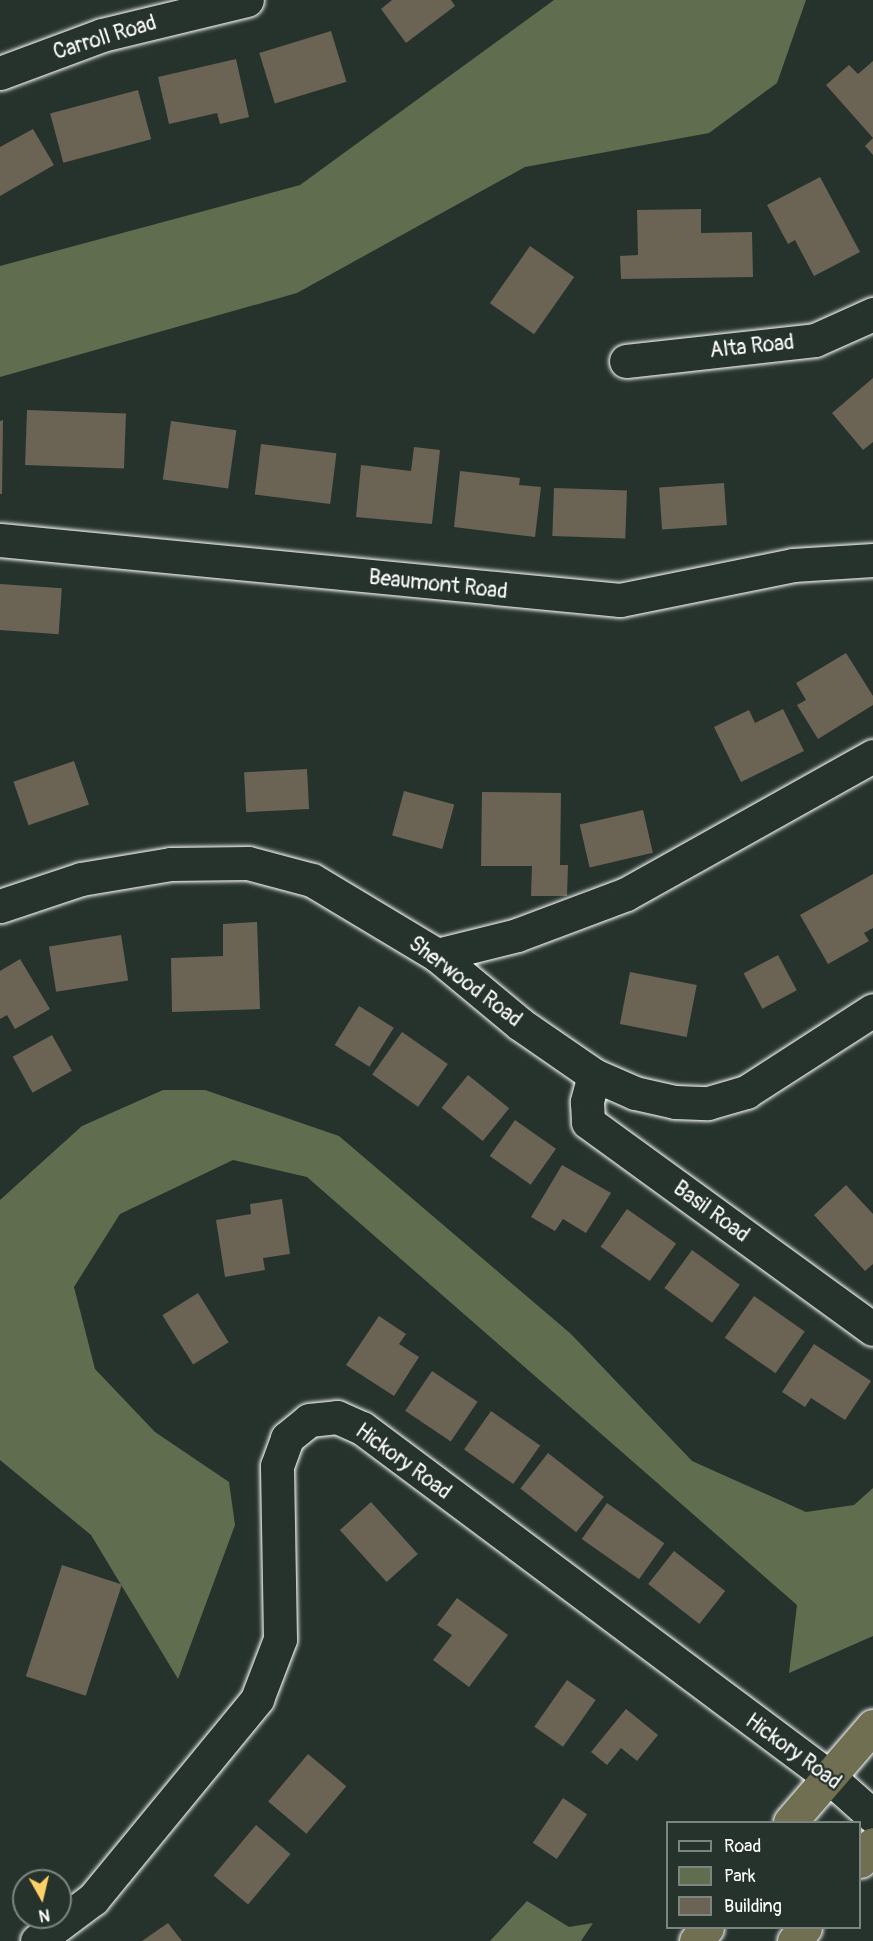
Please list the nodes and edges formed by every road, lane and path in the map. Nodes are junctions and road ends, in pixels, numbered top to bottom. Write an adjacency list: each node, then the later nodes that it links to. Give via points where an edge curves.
1 (247, 0): 2 (street, Carroll Road, via 102,35)
2 (0, 73)
3 (873, 314): 4 (street, Alta Road, via 815,340)
4 (626, 361)
5 (0, 540): 6 (street, Beaumont Road, via 620,600 793,565)
6 (873, 560)
7 (873, 756): 9 (street, via 626,894 517,935)
8 (0, 906): 9 (street, Sherwood Road, via 81,879 171,864 248,863 312,880)
9 (437, 955): 11 (street, Sherwood Road, via 520,1024)
10 (873, 1010): 11 (street, Sherwood Road, via 746,1092 708,1103 645,1095)
11 (594, 1076): 12 (street, Basil Road, via 586,1102 588,1122)
12 (873, 1329)
13 (873, 1726): 14 (highway)
14 (828, 1776): 15 (street, Hickory Road); 16 (highway); 21 (street, Hickory Road, via 362,1428 338,1417 309,1420 287,1438 277,1466 280,1639 256,1699 93,1899)
15 (873, 1816)
16 (791, 1821)
17 (873, 1844): 18 (highway)
18 (861, 1860)
19 (706, 1929): 22 (highway)
20 (804, 1929): 23 (highway)
21 (37, 1941)
22 (696, 1941)
23 (794, 1941)

